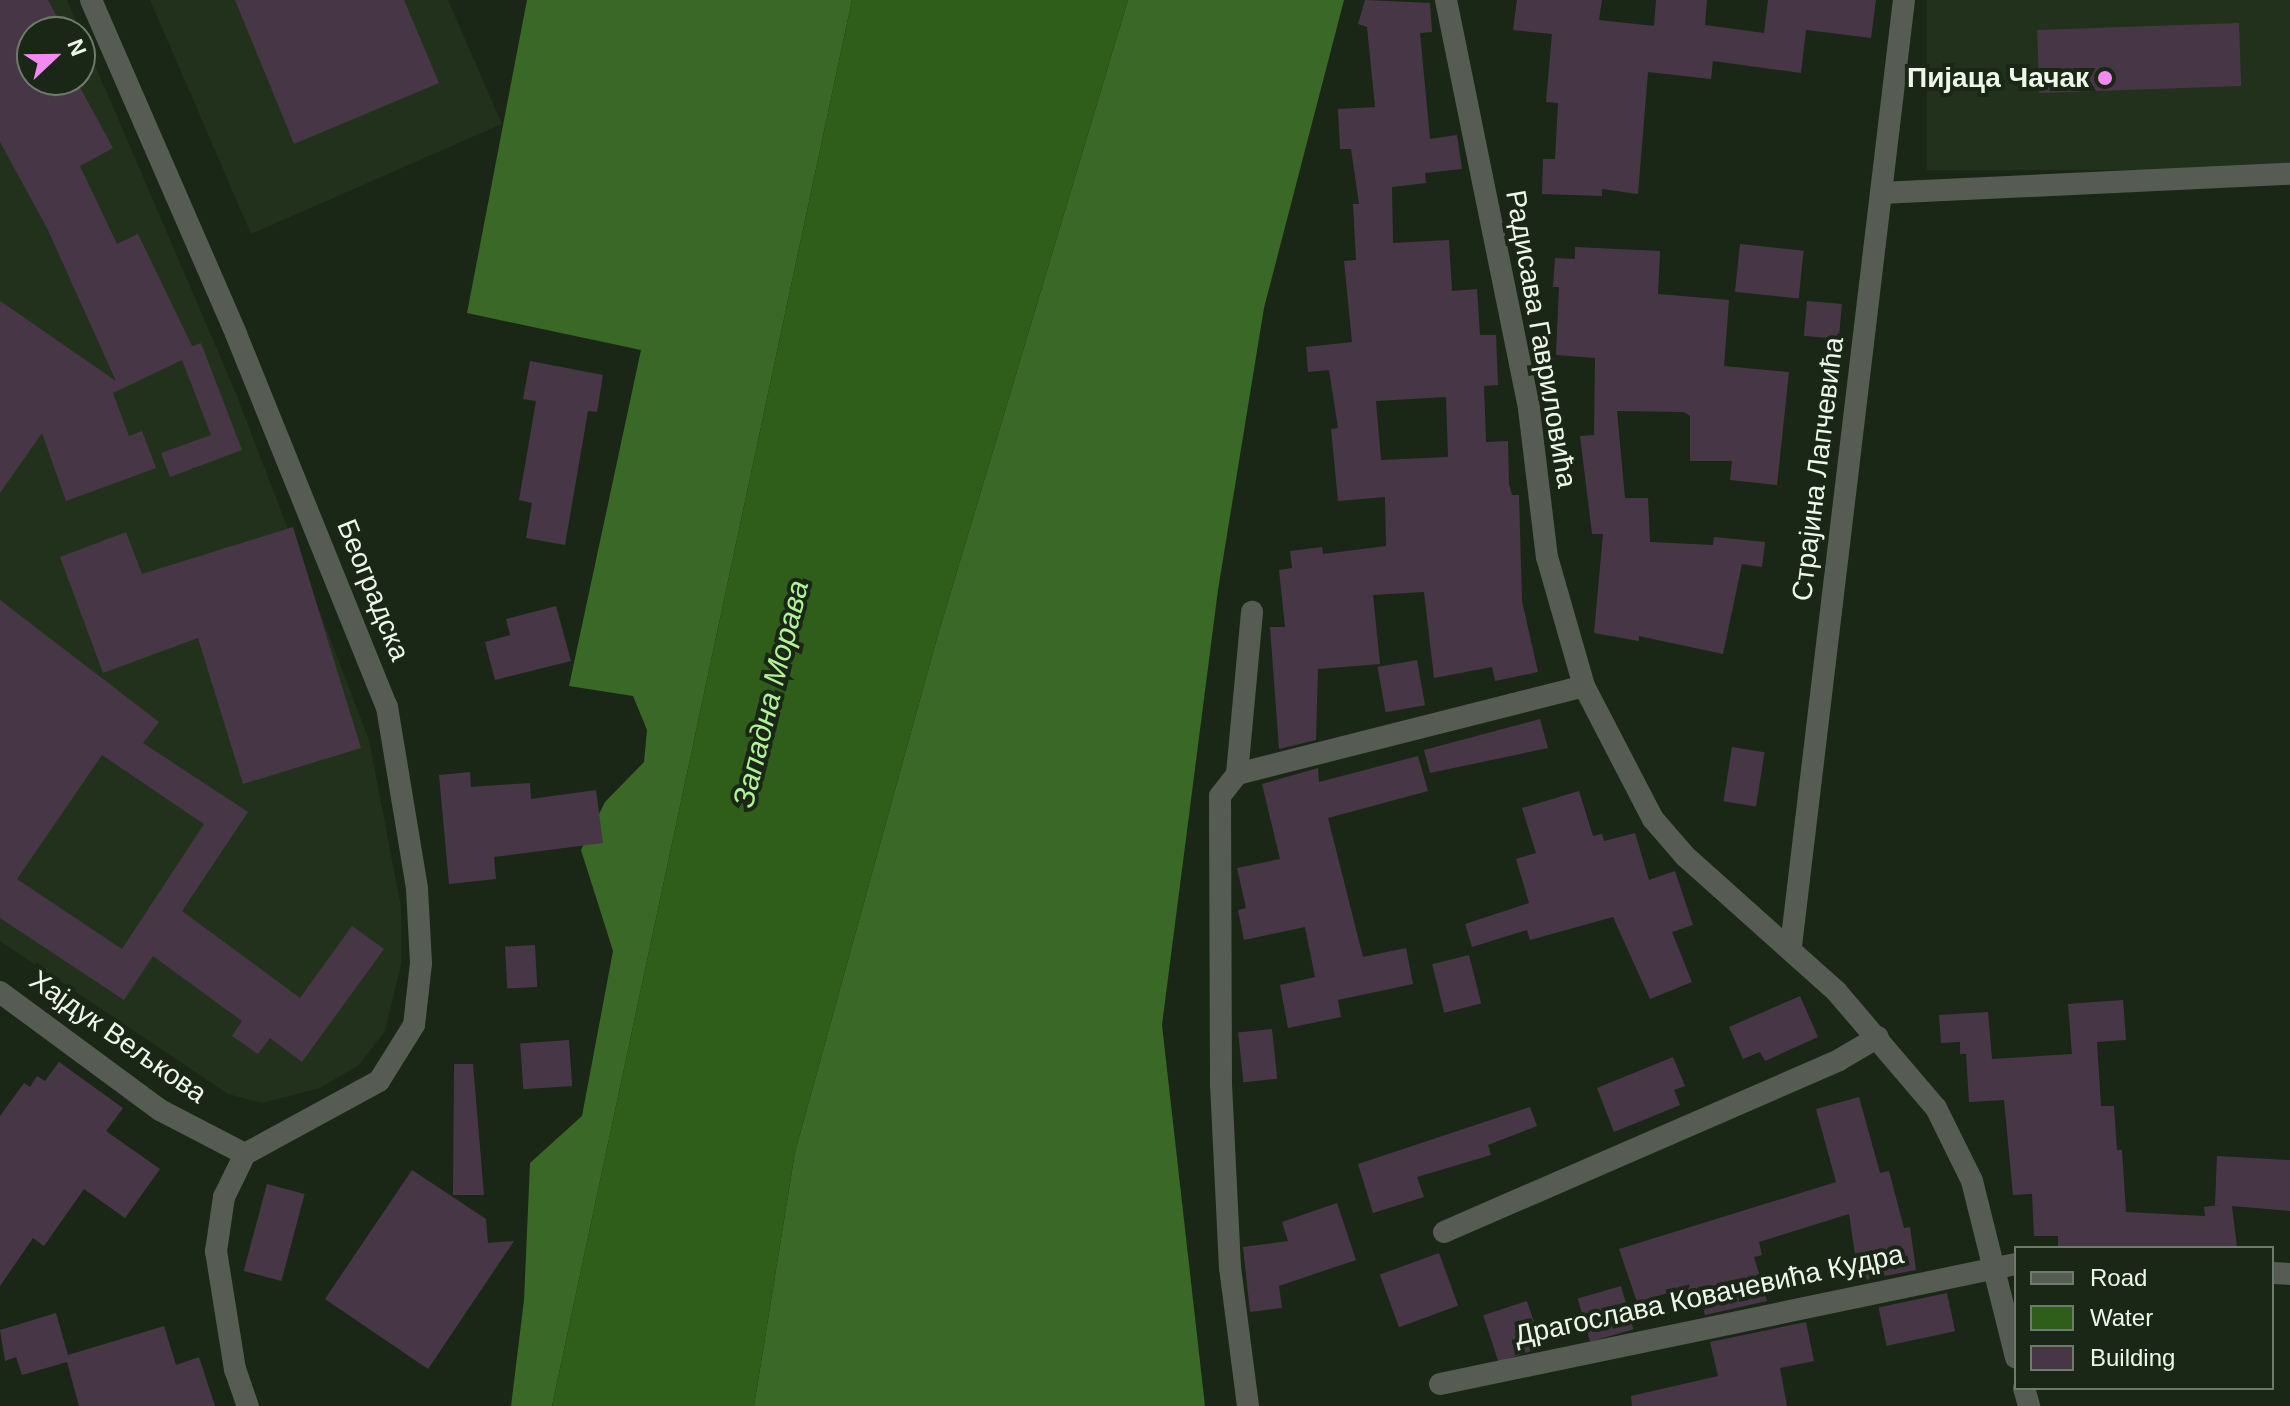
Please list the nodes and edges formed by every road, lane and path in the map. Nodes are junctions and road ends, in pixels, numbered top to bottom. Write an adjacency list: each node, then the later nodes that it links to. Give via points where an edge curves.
1 (91, 0): 12 (street, Београдска, via 236,334 387,707 417,889 421,963 414,1025 379,1081)
2 (1446, 0): 7 (street, Радисава Гавриловића, via 1529,409 1547,557)
3 (1904, 0): 5 (street, Страјина Лапчевића)
4 (2290, 174): 5 (street)
5 (1881, 193): 9 (street, Страјина Лапчевића)
6 (1252, 612): 8 (street)
7 (1584, 686): 8 (street); 9 (street, Радисава Гавриловића, via 1653,819 1749,915)
8 (1237, 774): 19 (street, via 1220,796 1221,1083 1230,1268)
9 (1791, 946): 11 (street)
10 (0, 992): 12 (street, Хајдук Вељкова, via 160,1110)
11 (1878, 1037): 13 (street, via 1839,1060); 15 (street, via 1956,1141 1972,1181)
12 (245, 1154): 18 (street, via 224,1197 216,1251 235,1369)
13 (1444, 1232)
14 (2014, 1264): 15 (street, Драгослава Ковачевића Кудра)
15 (1992, 1266): 16 (street); 17 (street, Драгослава Ковачевића Кудра)
16 (2014, 1350)
17 (1440, 1384)
18 (248, 1406)
19 (1248, 1406)

